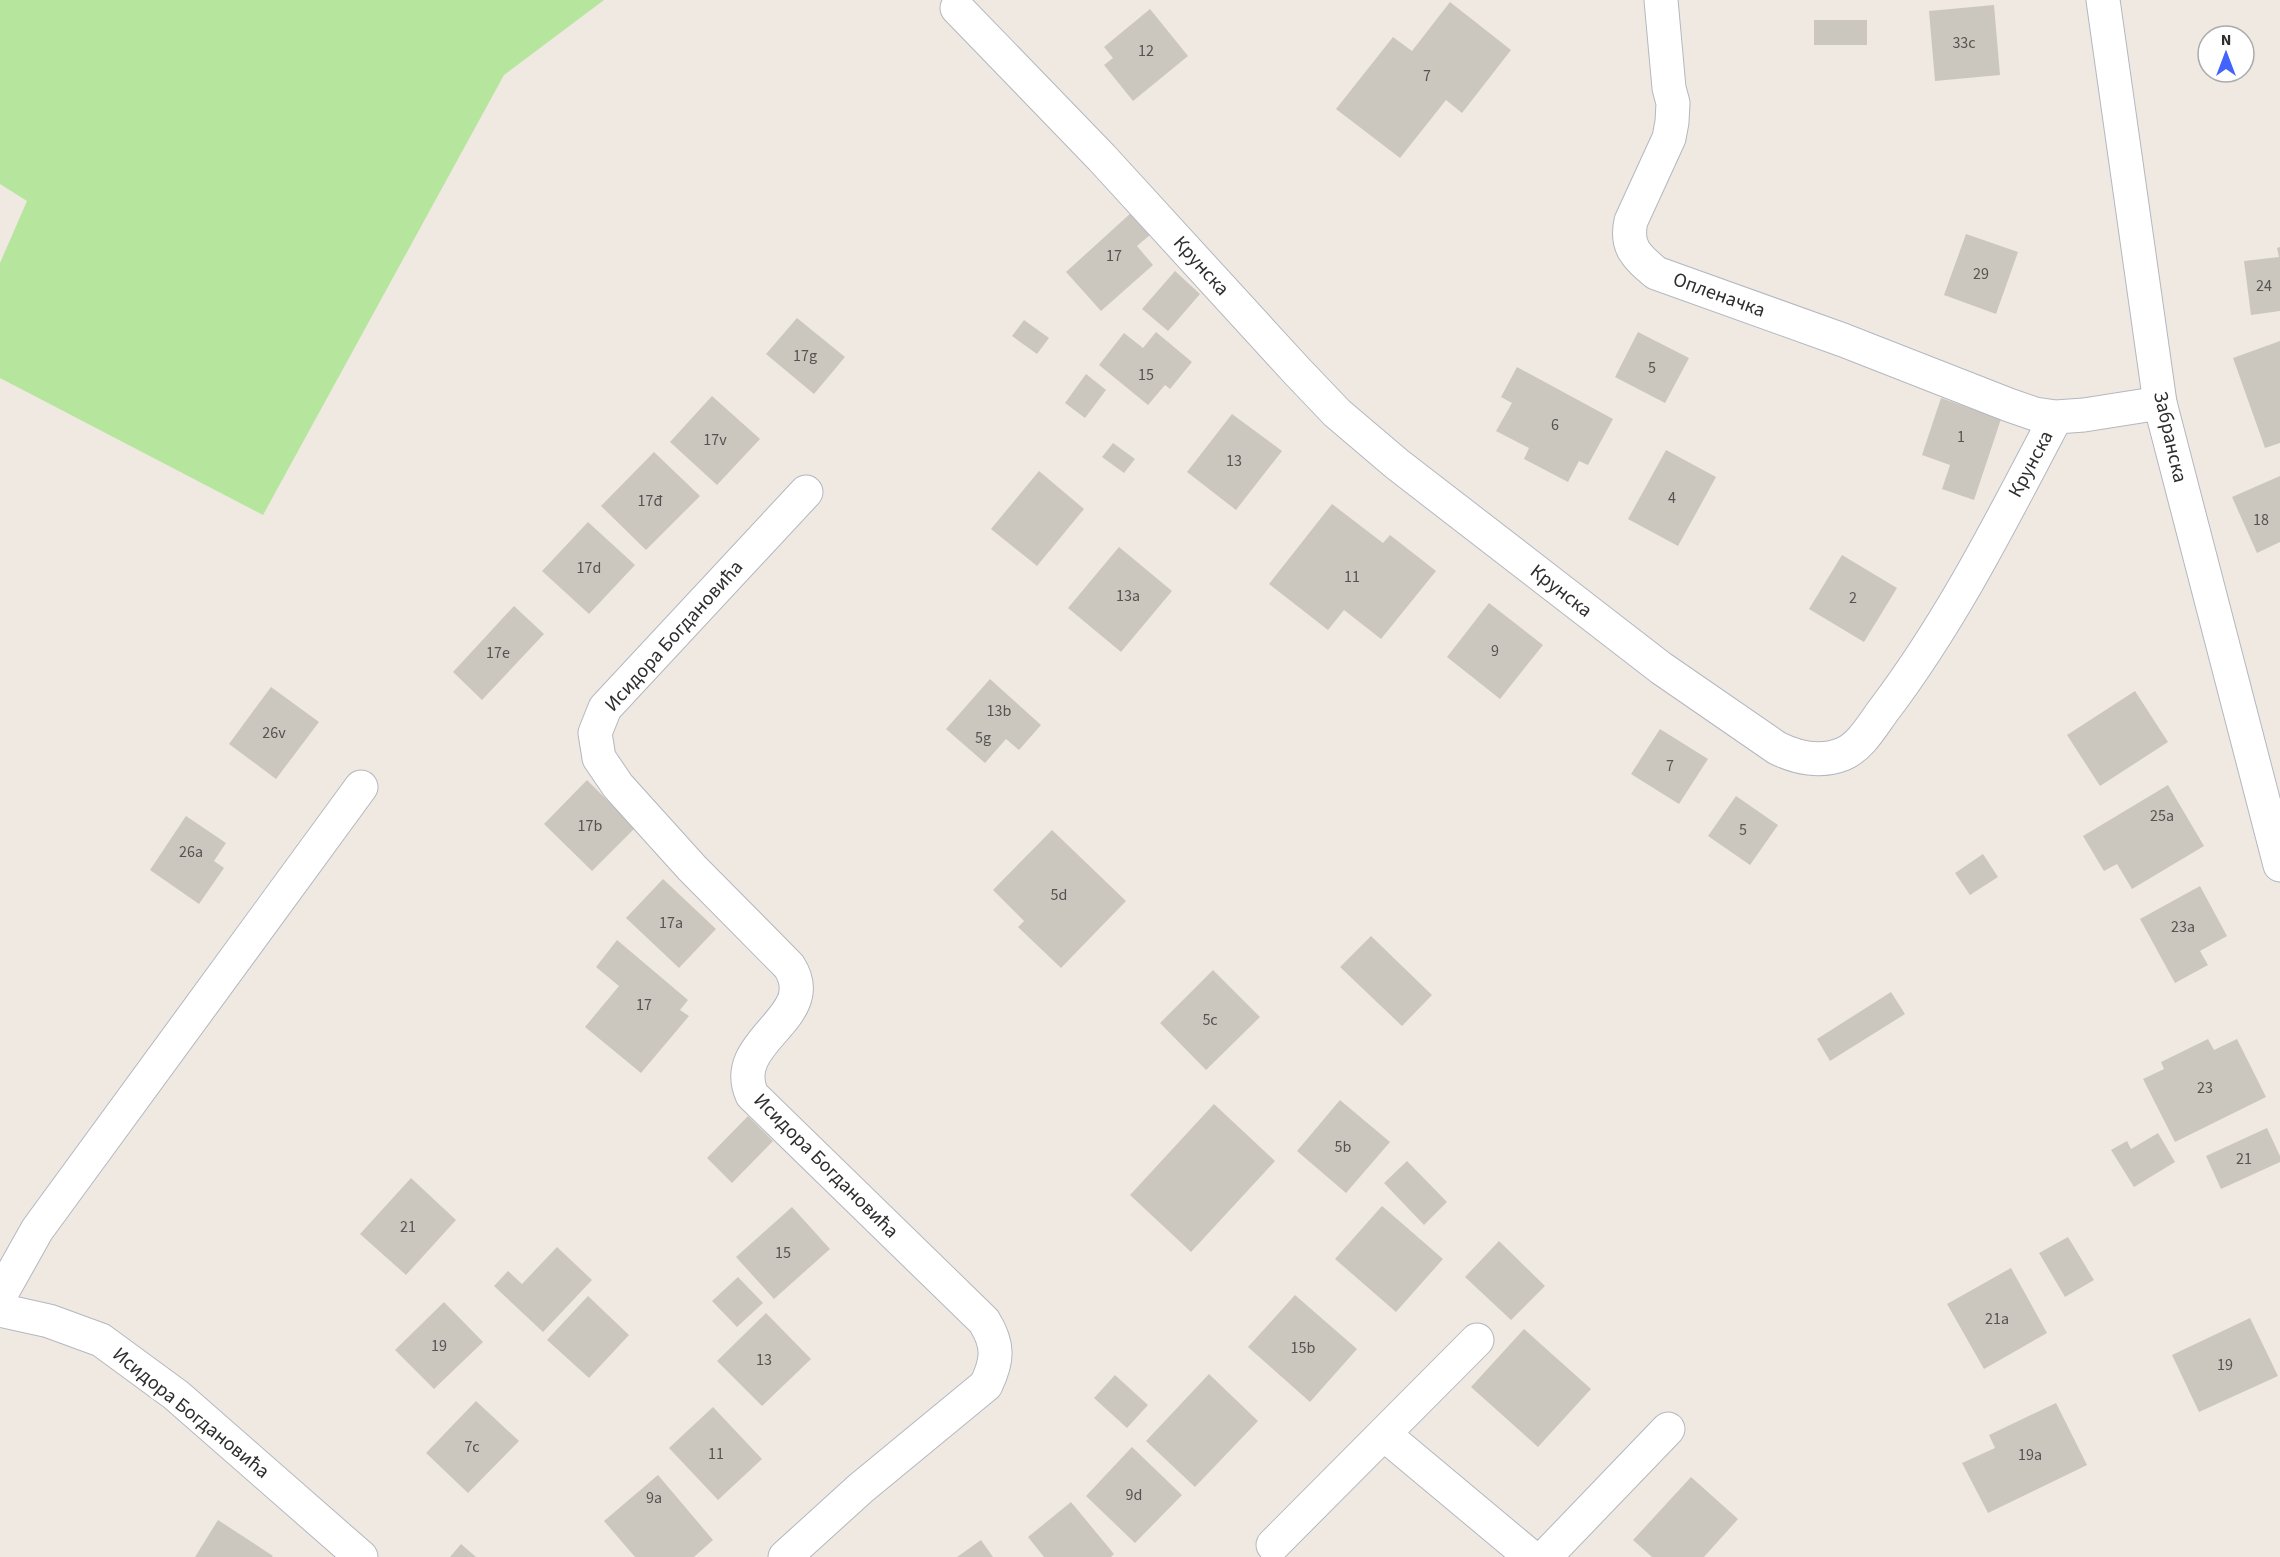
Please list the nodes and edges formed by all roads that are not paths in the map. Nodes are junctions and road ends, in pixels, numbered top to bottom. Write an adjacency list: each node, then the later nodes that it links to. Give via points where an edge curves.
1 (1661, 0): 5 (street, Опленачка, via 1672,122 1670,138 1631,221 1628,235 1642,261 1656,273 2009,405)
2 (2103, 0): 4 (street, Забранска)
3 (957, 8): 5 (street, Крунска, via 1102,158 1337,413 1660,668 1795,757 1816,759 1843,754 1858,743 1912,673 1971,579)
4 (2160, 403): 5 (street, Крунска); 8 (street, Забранска)
5 (2056, 417)
6 (806, 492): 16 (street, Исидора Богдановића, via 605,708 595,733 599,758 618,786 692,868 794,973 796,999 758,1048 749,1067 748,1086 752,1095 984,1321 992,1333 996,1352 995,1366 986,1385 861,1488)
7 (361, 787): 9 (street, via 37,1230)
8 (2280, 865)
9 (0, 1296)
10 (0, 1310): 15 (street, Исидора Богдановића, via 49,1321 101,1340 176,1395)
11 (1477, 1340): 13 (street)
12 (1668, 1429): 18 (street)
13 (1385, 1435): 14 (street); 17 (street)
14 (1273, 1545)
15 (361, 1557)
16 (785, 1557)
17 (1531, 1557)
18 (1545, 1557)

